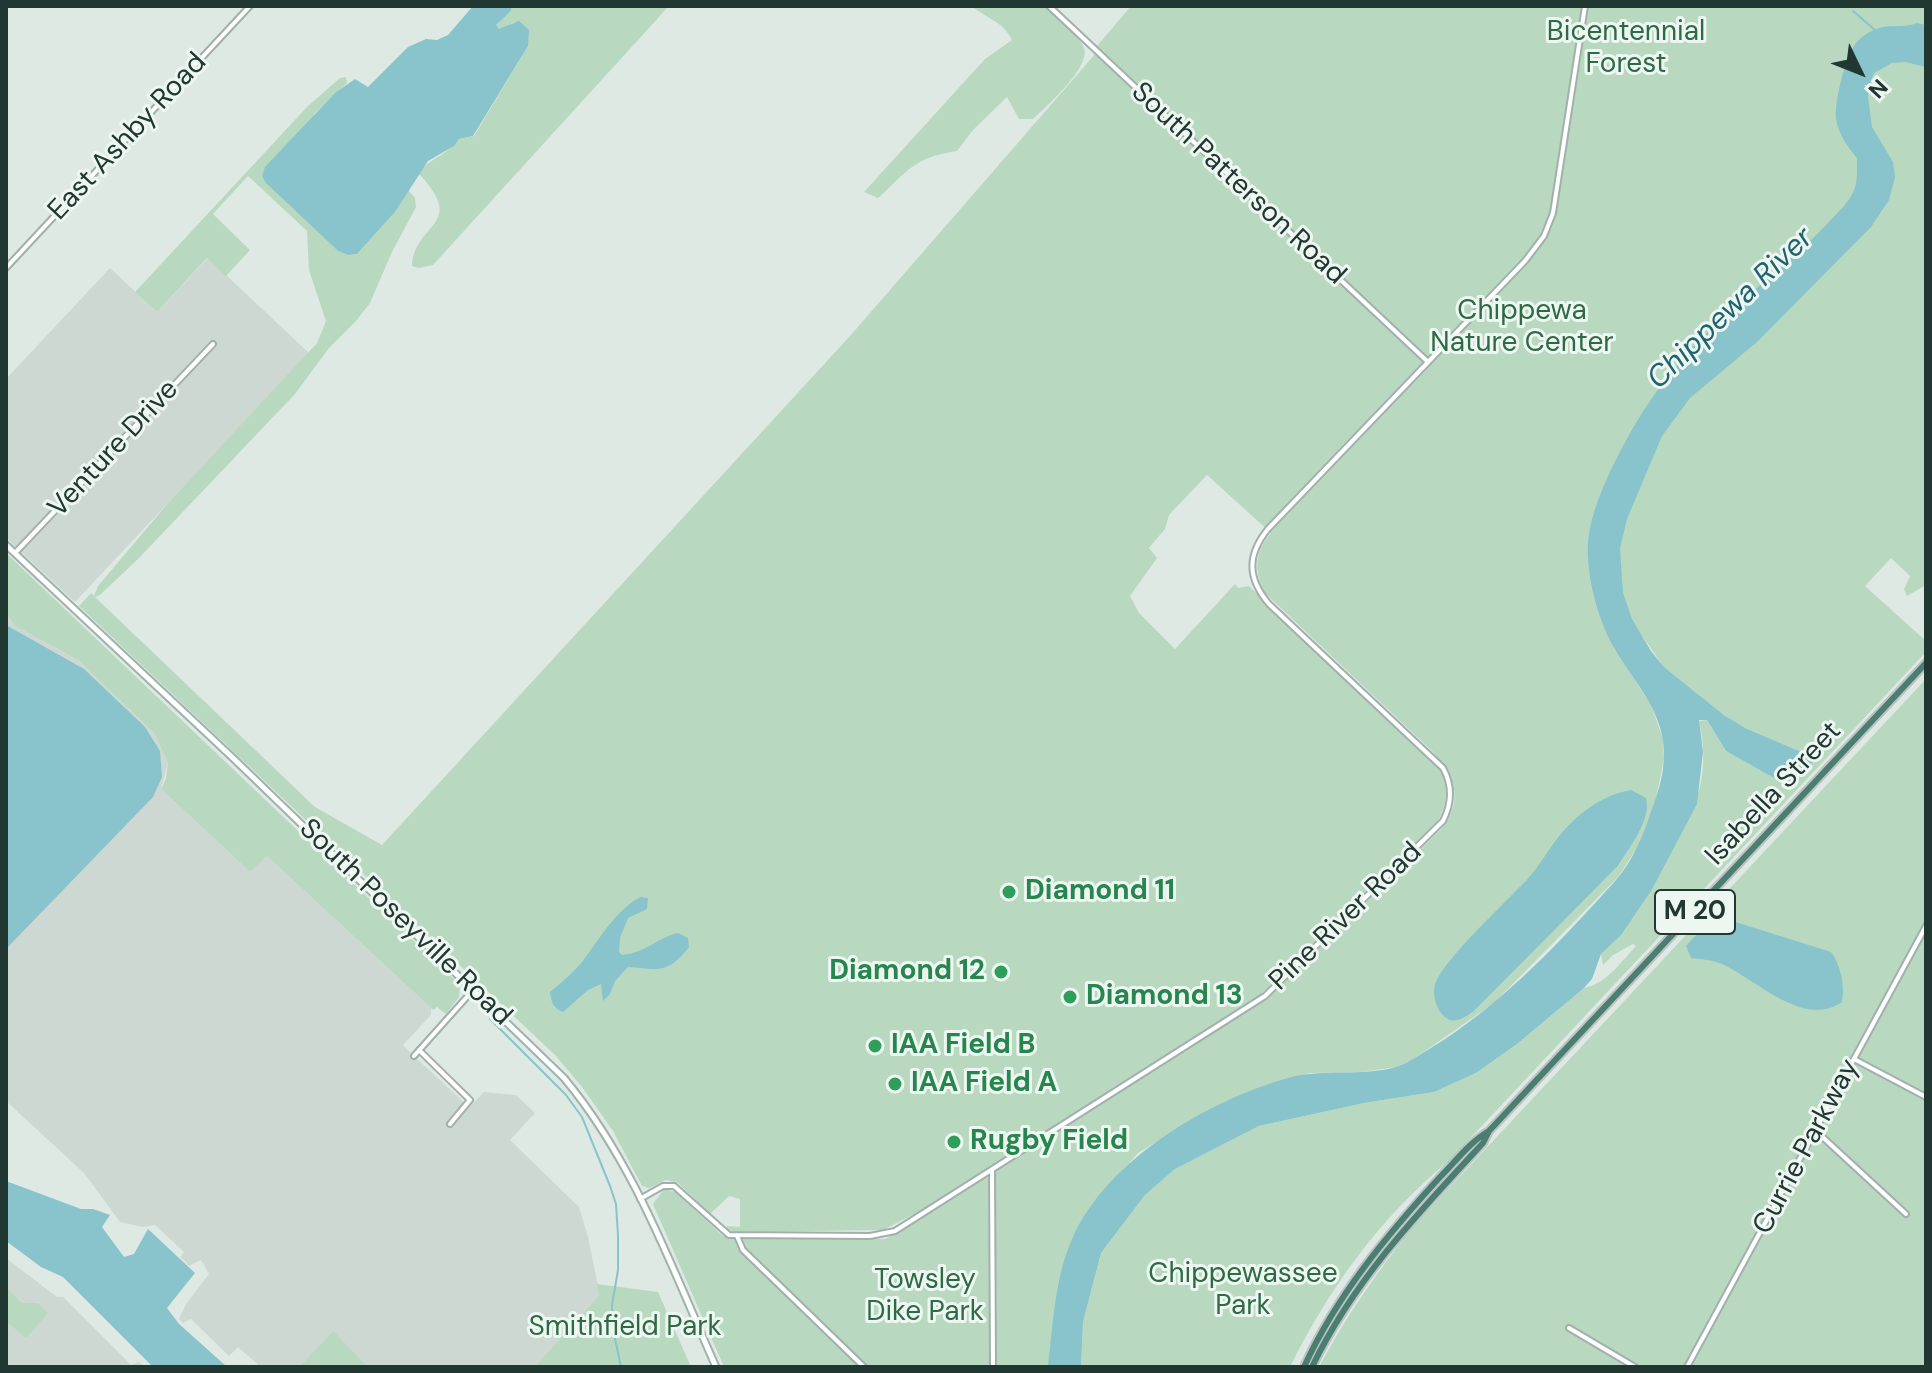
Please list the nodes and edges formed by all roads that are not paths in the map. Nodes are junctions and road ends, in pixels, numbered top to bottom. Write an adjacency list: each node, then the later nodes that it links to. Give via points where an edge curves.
1 (250, 6): 5 (street, East Ashby Road)
2 (1049, 6): 8 (street, South Patterson Road)
3 (1585, 6): 8 (street, via 1549,225 1536,249)
4 (6, 256): 5 (street)
5 (12, 262): 6 (street, East Ashby Road)
6 (6, 268)
7 (213, 344): 10 (street, Venture Drive)
8 (1428, 362): 21 (street, Pine River Road, via 1268,529 1251,557 1252,577 1269,604 1443,768 1450,785 1448,812 1265,996)
9 (6, 545): 10 (main road, South Poseyville Road)
10 (15, 553): 13 (main road, South Poseyville Road)
11 (1926, 663): 19 (highway, Isabella Street / M 20)
12 (1926, 926): 16 (street, Currie Parkway)
13 (474, 989): 14 (street); 22 (main road, South Poseyville Road, via 577,1094 607,1136)
14 (419, 1050): 15 (street); 18 (street, via 470,1100)
15 (414, 1056)
16 (1854, 1059): 17 (street); 20 (street, Currie Parkway)
17 (1926, 1097)
18 (450, 1124)
19 (1489, 1131): 29 (highway, Isabella Street / M 20, via 1377,1249); 30 (highway, Isabella Street / M 20, via 1377,1261)
20 (1816, 1131): 23 (street); 32 (street, Currie Parkway)
21 (992, 1170): 24 (street, Pine River Road, via 887,1234); 28 (street)
22 (640, 1199): 24 (street, via 674,1186 721,1230); 26 (main road, South Poseyville Road)
23 (1906, 1214)
24 (737, 1236): 27 (street, via 747,1255)
25 (1569, 1328): 31 (street)
26 (716, 1367)
27 (864, 1367)
28 (993, 1367)
29 (1304, 1367)
30 (1312, 1367)
31 (1635, 1367)
32 (1687, 1367)

